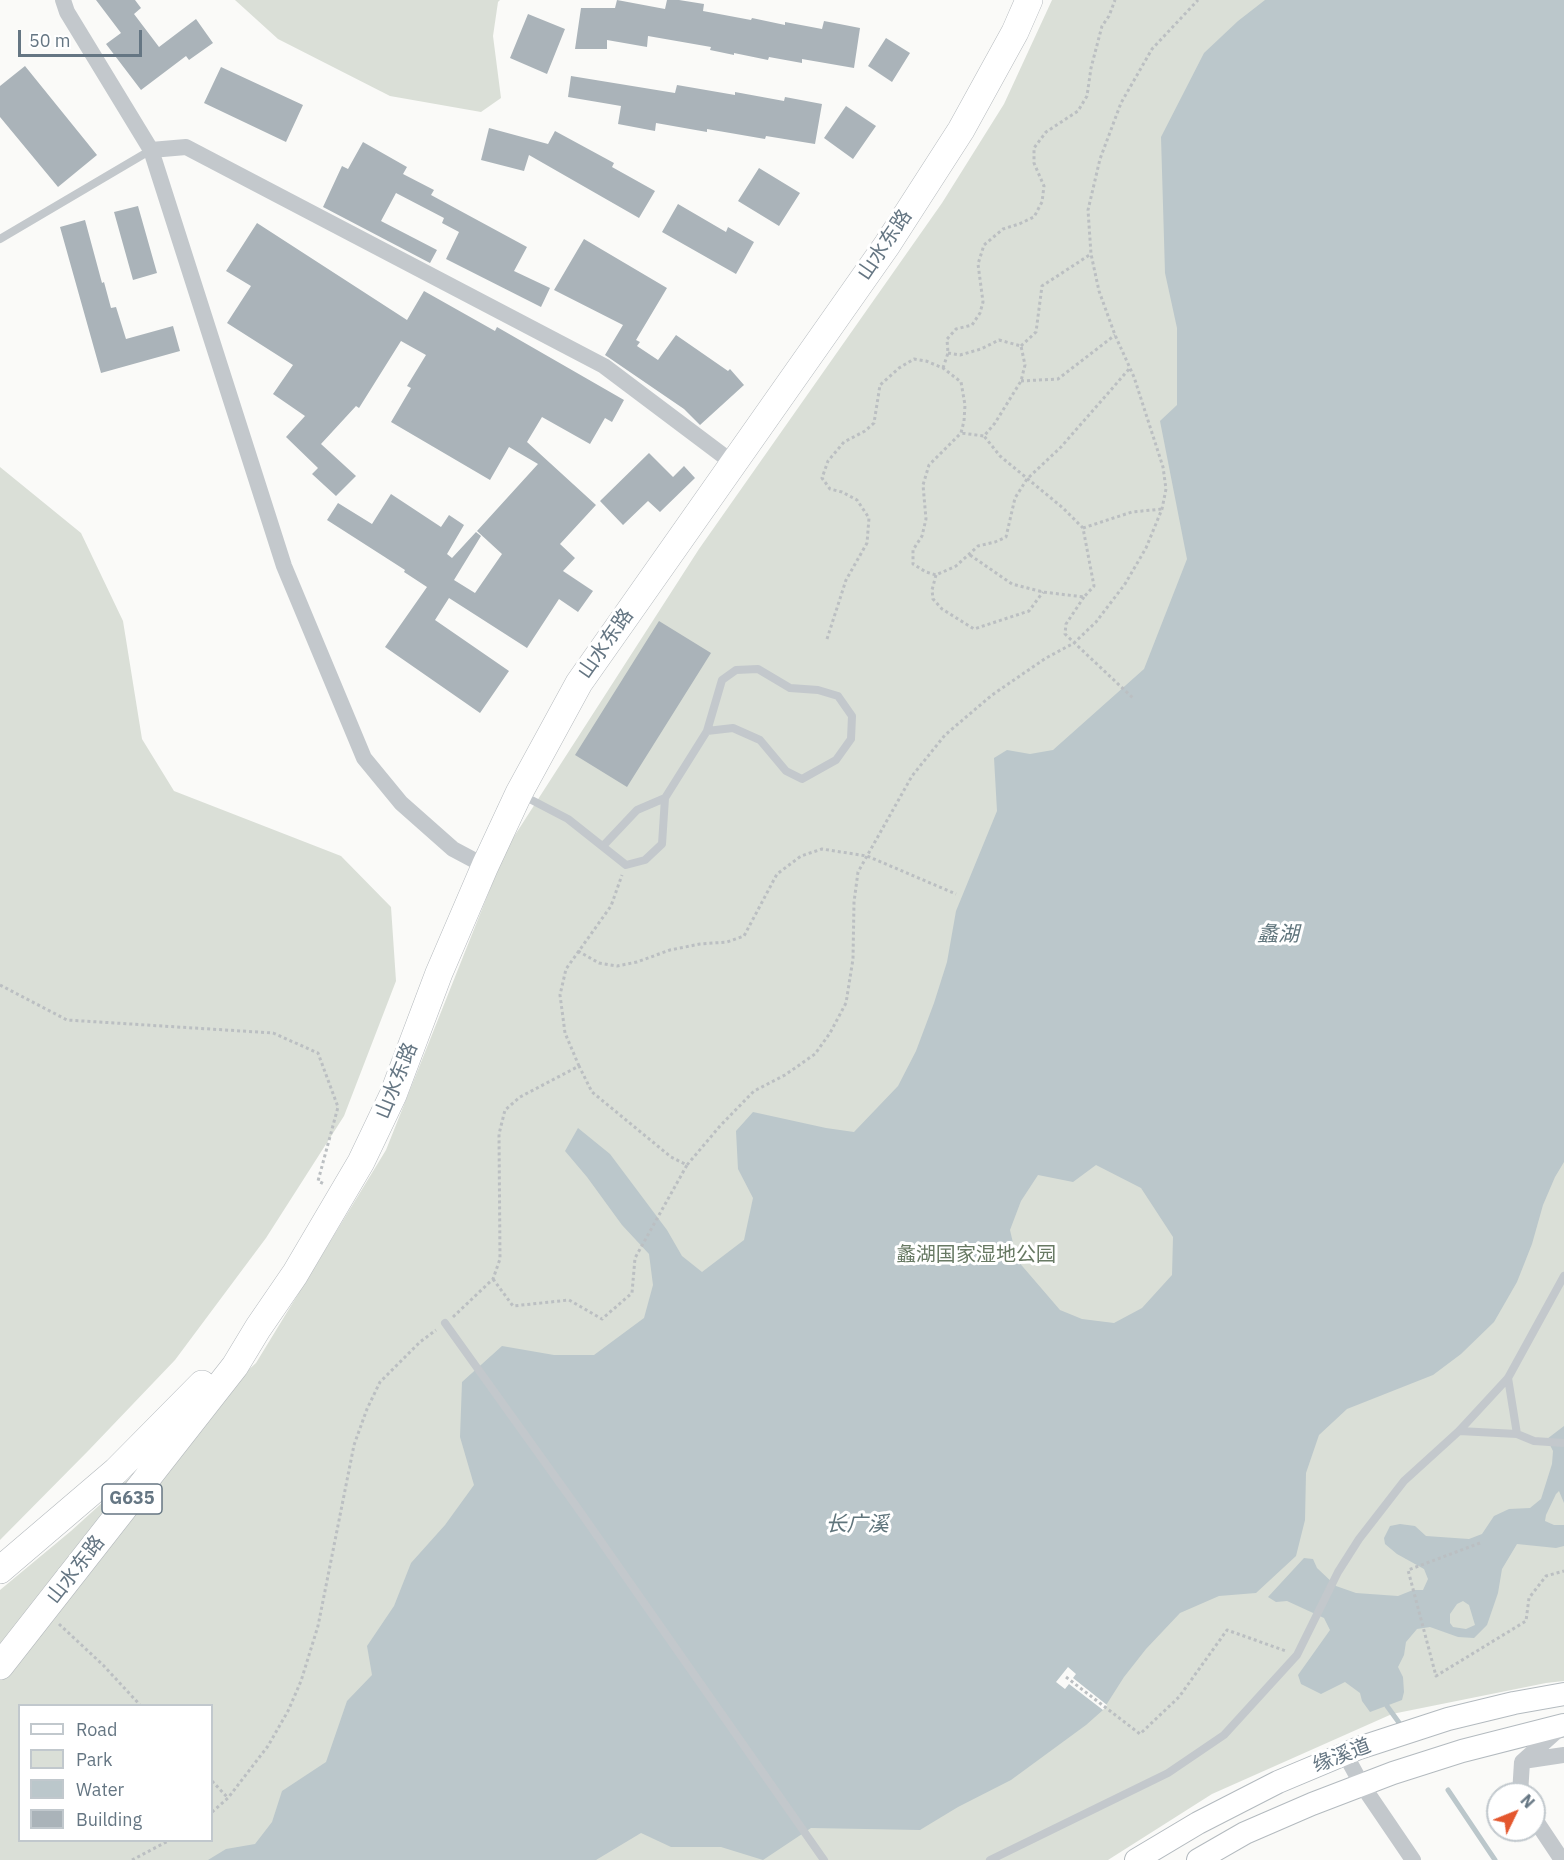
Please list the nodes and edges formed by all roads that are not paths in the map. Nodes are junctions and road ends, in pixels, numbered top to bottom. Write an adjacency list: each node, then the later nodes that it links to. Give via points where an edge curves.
1 (63, 0): 3 (street)
2 (1029, 0): 5 (highway, 山水东路, via 961,130 887,245)
3 (151, 150): 4 (lane); 5 (street, via 186,147 604,366); 10 (street, via 284,566 364,758 401,803 453,849)
4 (0, 239)
5 (733, 463): 7 (highway, 山水东路, via 579,683)
6 (707, 731): 6 (lane, via 732,728 760,740 786,771 802,779 836,760 851,739 852,716 838,696 790,688 758,669 736,670 722,680); 8 (lane)
7 (519, 793): 9 (lane, via 568,819); 10 (highway, 山水东路)
8 (664, 798): 9 (lane, via 637,810); 9 (lane, via 662,844 645,860 626,865)
9 (603, 846)
10 (485, 866): 13 (highway, 山水东路, via 393,1095 361,1162)
11 (1564, 1276): 14 (lane)
12 (445, 1323): 28 (lane)
13 (258, 1328): 18 (highway, 山水东路 / G635, via 116,1471); 19 (highway, 山水东路 / G635, via 235,1366)
14 (1508, 1378): 15 (lane); 16 (lane)
15 (1459, 1431): 16 (lane); 29 (lane, via 1404,1481 1359,1539 1296,1655 1224,1735 1168,1773)
16 (1517, 1434): 17 (lane, via 1534,1441)
17 (1564, 1443)
18 (0, 1570)
19 (0, 1666)
20 (1564, 1694): 22 (main road, 缘溪道, via 1448,1719)
21 (1563, 1726): 24 (street); 26 (main road, 缘溪道, via 1462,1752)
22 (1345, 1754): 26 (street); 30 (main road, 缘溪道, via 1268,1787)
23 (1564, 1755): 24 (street)
24 (1522, 1762): 25 (street)
25 (1521, 1782)
26 (1362, 1785): 31 (main road, 缘溪道, via 1245,1833); 32 (street)
27 (1546, 1836): 33 (street)
28 (824, 1860)
29 (990, 1860)
30 (1136, 1860)
31 (1198, 1860)
32 (1413, 1860)
33 (1562, 1860)

